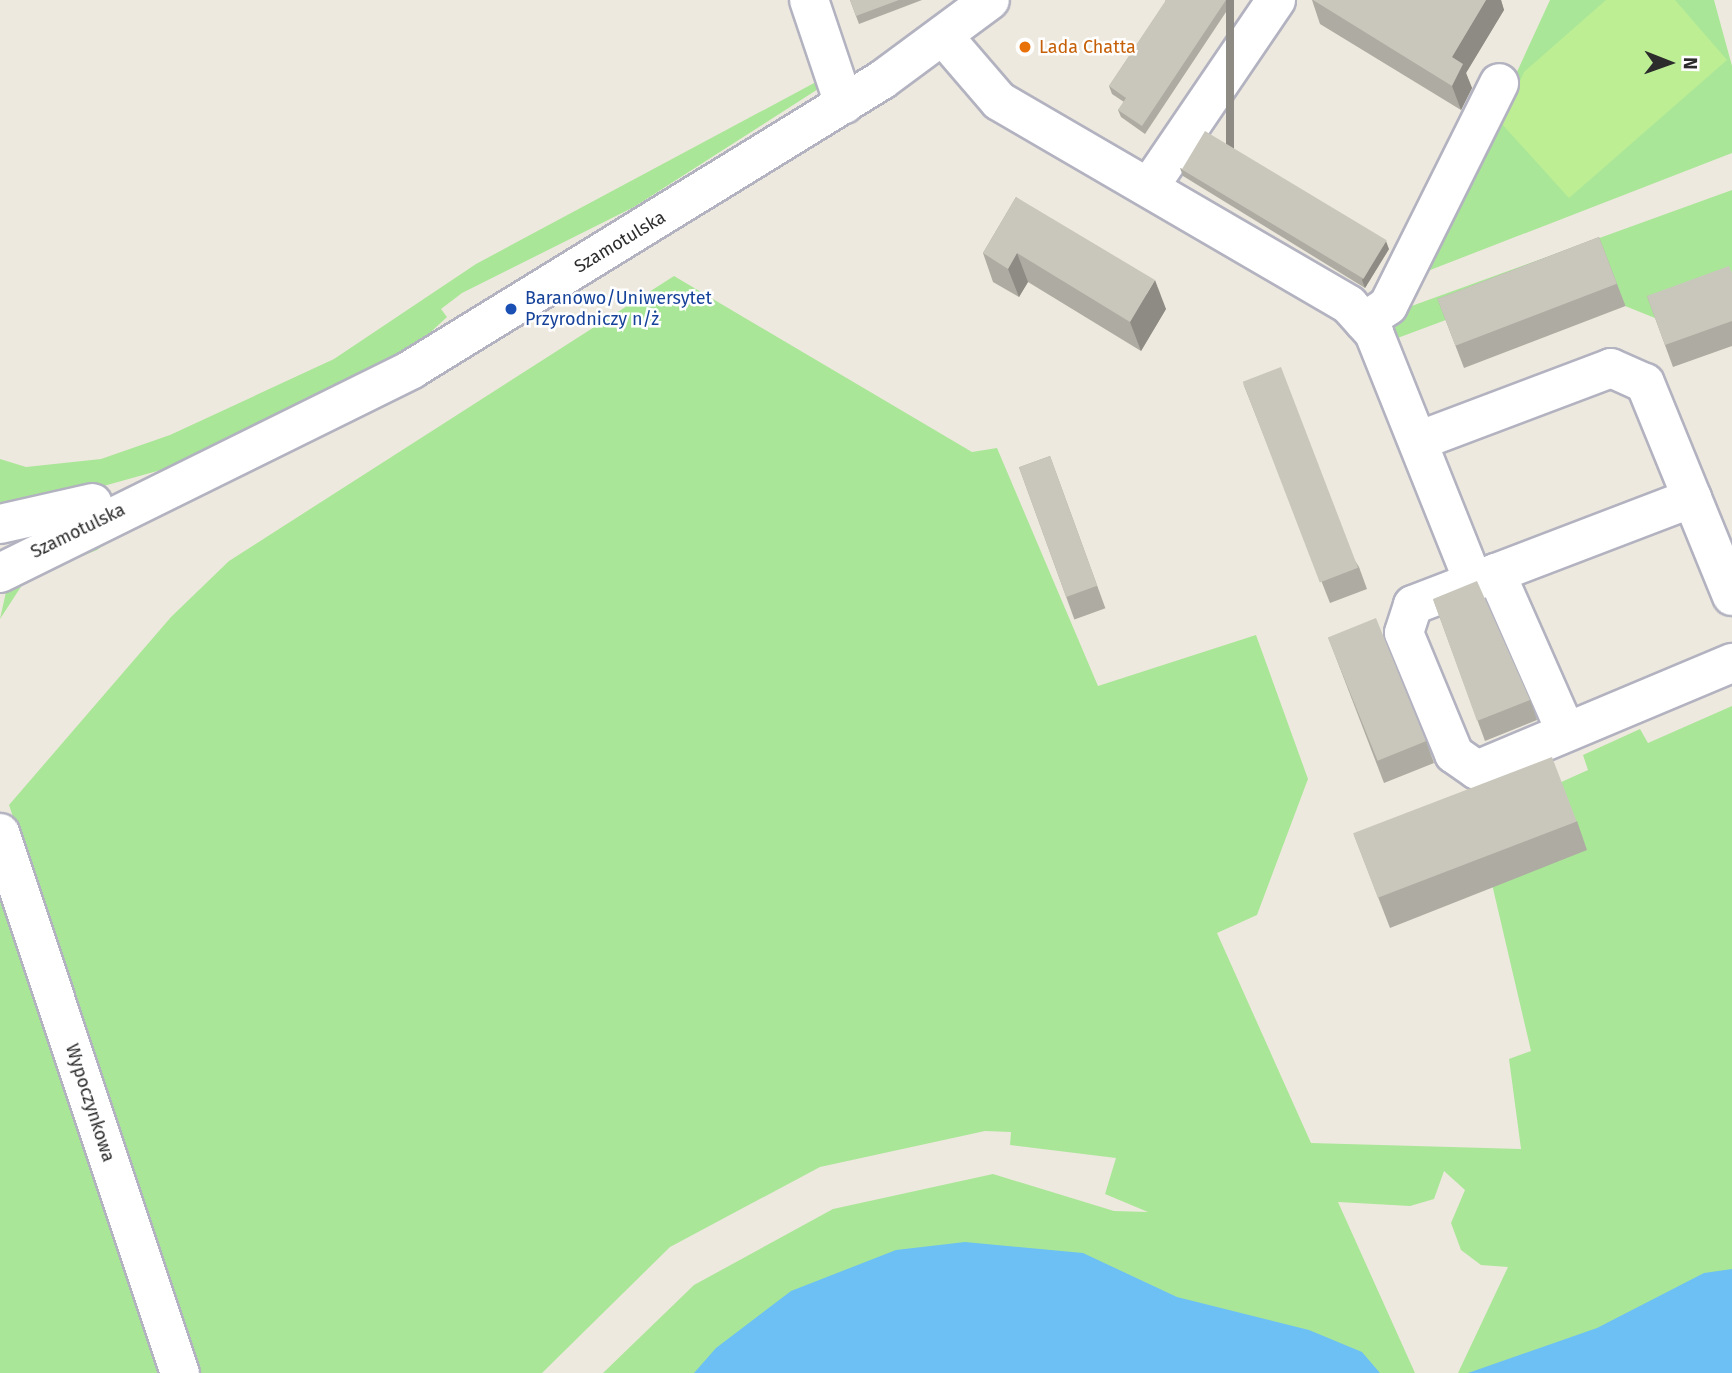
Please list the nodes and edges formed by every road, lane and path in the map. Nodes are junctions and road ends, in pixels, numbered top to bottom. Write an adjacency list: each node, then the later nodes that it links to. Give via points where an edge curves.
1 (809, 0): 6 (street)
2 (990, 0): 4 (street, Szamotulska)
3 (1276, 0): 7 (street)
4 (944, 37): 6 (street, Szamotulska); 7 (street, via 991,95)
5 (1499, 83): 8 (street, via 1388,306)
6 (844, 104): 10 (street, Szamotulska, via 412,369 299,429)
7 (1149, 187): 8 (street, via 1349,305)
8 (1364, 322): 9 (street)
9 (1418, 441): 11 (street, via 1611,368 1645,383); 14 (street)
10 (157, 491): 12 (street, Szamotulska); 13 (street, Szamotulska)
11 (1692, 498): 14 (street); 15 (street)
12 (0, 524)
13 (0, 573)
14 (1485, 577): 17 (street); 17 (street, via 1413,605 1404,633 1454,754 1477,770)
15 (1732, 596)
16 (1732, 663): 17 (street)
17 (1566, 732)
18 (0, 833): 19 (street, Wypoczynkowa)
19 (180, 1373)

